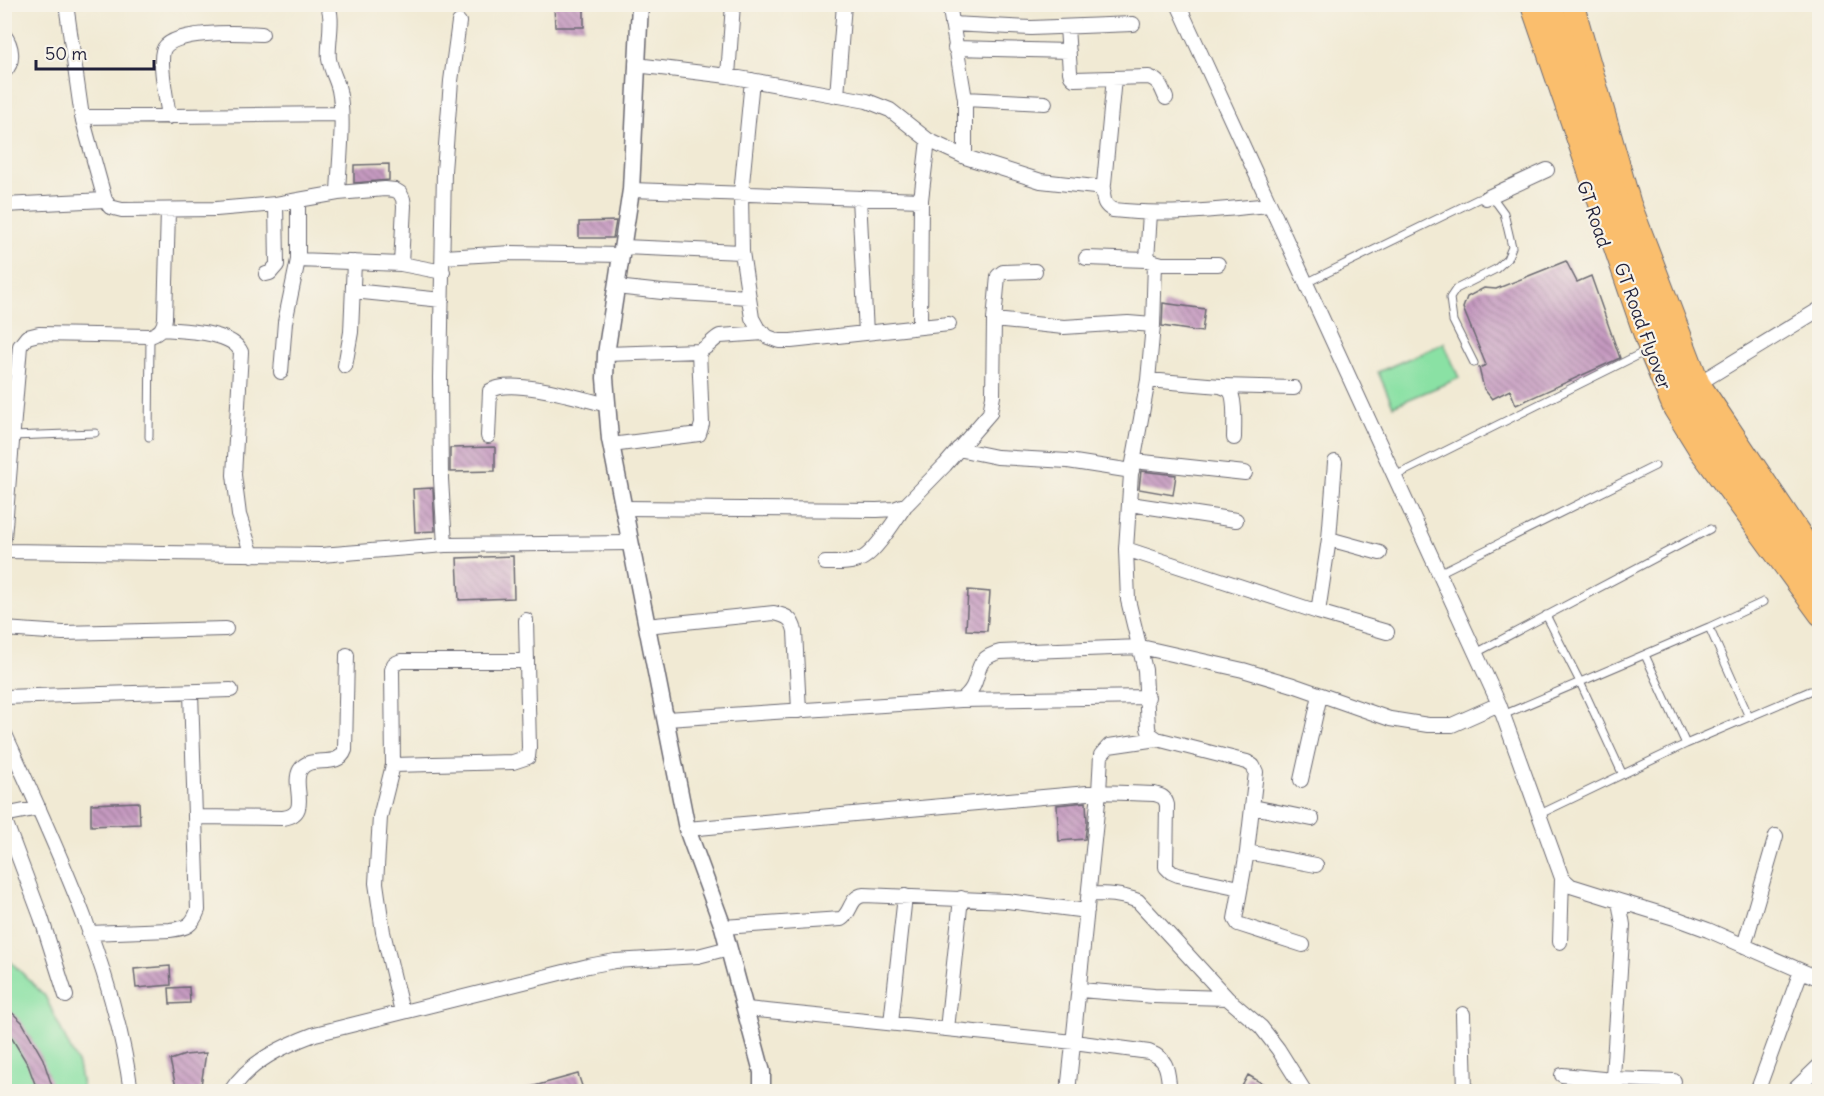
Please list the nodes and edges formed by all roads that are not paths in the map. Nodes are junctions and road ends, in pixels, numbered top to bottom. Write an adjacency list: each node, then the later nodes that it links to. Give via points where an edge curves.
1 (66, 4): 30 (street)
2 (327, 4): 29 (street, via 329,58 339,90)
3 (640, 4): 20 (street)
4 (733, 4): 22 (street)
5 (844, 4): 25 (street)
6 (949, 4): 13 (street)
7 (1178, 4): 45 (street)
8 (1521, 4): 76 (main road, GT Road)
9 (1531, 4): 118 (main road, GT Road Flyover, via 1652,357 1674,409 1700,451)
10 (1551, 4): 114 (main road, GT Road Flyover, via 1669,350 1691,400 1716,441)
11 (1573, 4): 82 (main road, GT Road, via 1630,203)
12 (459, 22): 51 (street, via 444,171)
13 (952, 24): 15 (street); 18 (street)
14 (1133, 24): 15 (street)
15 (1067, 27): 19 (street)
16 (4, 34): 21 (street, via 11,61)
17 (261, 34): 31 (street, via 190,36 166,45 162,62)
18 (956, 48): 19 (street); 27 (street)
19 (1069, 51): 23 (street, via 1074,79)
20 (636, 65): 22 (street); 36 (street)
21 (4, 72)
22 (728, 76): 24 (street)
23 (1114, 78): 26 (street, via 1149,77 1160,84); 35 (street)
24 (752, 80): 25 (street); 38 (street)
25 (837, 96): 32 (street, via 890,110)
26 (1166, 98)
27 (965, 99): 28 (street); 33 (street)
28 (1045, 103)
29 (341, 114): 31 (street); 37 (street)
30 (82, 117): 31 (street); 41 (street)
31 (169, 117)
32 (928, 140): 33 (street); 43 (street)
33 (964, 157): 35 (street, via 1041,181)
34 (1547, 170): 40 (street)
35 (1104, 188): 48 (street, via 1107,207)
36 (631, 190): 38 (street); 49 (street)
37 (338, 193): 42 (street); 56 (street, via 385,189 400,193 404,206)
38 (741, 194): 39 (street); 50 (street)
39 (859, 198): 43 (street); 73 (street)
40 (1486, 198): 61 (lane); 78 (lane, via 1496,202 1504,213 1512,247 1507,259 1496,269 1456,289 1450,298 1453,321)
41 (105, 200): 46 (street); 47 (street, via 110,207 122,210)
42 (298, 200): 44 (street); 53 (street)
43 (921, 200): 70 (street)
44 (276, 204): 47 (street); 60 (street, via 277,265)
45 (1270, 204): 48 (street); 61 (street)
46 (4, 205)
47 (168, 211): 71 (street)
48 (1150, 213): 55 (street)
49 (623, 251): 50 (street); 51 (street); 62 (street)
50 (742, 252): 64 (street)
51 (444, 257): 59 (street)
52 (1086, 258): 55 (street)
53 (298, 260): 54 (street); 80 (street, via 285,322)
54 (354, 262): 56 (street); 63 (street)
55 (1151, 262): 57 (street); 69 (street)
56 (401, 264): 59 (street)
57 (1218, 264)
58 (1035, 271): 67 (street, via 1002,272 998,276)
59 (443, 272): 65 (street)
60 (266, 274)
61 (1306, 283): 97 (street)
62 (616, 287): 64 (street); 77 (street)
63 (353, 291): 65 (street); 79 (street)
64 (749, 297): 72 (street, via 752,318)
65 (442, 300): 106 (street, via 441,468)
66 (1820, 309): 82 (street)
67 (994, 320): 69 (street, via 1064,327); 92 (street, via 990,413)
68 (948, 324): 70 (street)
69 (1153, 325): 81 (street)
70 (921, 327): 73 (street)
71 (162, 329): 74 (street); 110 (street, via 220,336 241,352 234,475 239,515)
72 (764, 333): 73 (street, via 791,341); 75 (street, via 720,336)
73 (866, 333)
74 (150, 336): 87 (street, via 27,337 20,345); 89 (lane)
75 (699, 351): 77 (street); 91 (street, via 699,434)
76 (1642, 353): 97 (lane); 121 (main road, GT Road, via 1667,410 1696,458)
77 (606, 354): 85 (street)
78 (1474, 363)
79 (345, 366)
80 (281, 372)
81 (1148, 380): 83 (street); 94 (street)
82 (1698, 383): 111 (main road, GT Road)
83 (1220, 386): 84 (street); 90 (street, via 1231,394)
84 (1294, 388)
85 (607, 405): 88 (street, via 549,391 496,387 490,391); 91 (street)
86 (95, 433): 87 (lane)
87 (12, 436): 103 (street)
88 (488, 436)
89 (149, 437)
90 (1234, 438)
91 (611, 446): 100 (street)
92 (958, 449): 94 (street, via 997,457); 98 (street)
93 (1335, 462): 104 (street)
94 (1133, 466): 96 (street); 99 (street)
95 (1655, 466): 113 (lane)
96 (1245, 473)
97 (1395, 476): 113 (street)
98 (907, 504): 100 (street, via 877,510); 112 (street, via 861,559)
99 (1130, 504): 101 (street); 107 (street)
100 (623, 508): 105 (street)
101 (1236, 520)
102 (1710, 529): 117 (lane)
103 (4, 538)
104 (1329, 539): 109 (street); 116 (street)
105 (630, 543): 106 (street); 120 (street)
106 (445, 544): 110 (street, via 321,555)
107 (1126, 549): 116 (street); 126 (street, via 1128,600)
108 (4, 551): 110 (street)
109 (1380, 553)
110 (252, 555)
111 (1819, 561)
112 (825, 563)
113 (1439, 573): 127 (street)
114 (1820, 583)
115 (1763, 602): 122 (lane)
116 (1318, 612): 125 (street)
117 (1546, 615): 127 (lane); 131 (lane)
118 (1820, 615)
119 (526, 620): 130 (street)
120 (646, 626): 140 (street, via 784,615 795,631); 142 (street)
121 (1820, 626)
122 (1709, 627): 129 (lane); 141 (lane)
123 (4, 629): 124 (street, via 63,633)
124 (226, 629)
125 (1387, 632)
126 (1141, 647): 135 (street, via 1243,670); 137 (street); 138 (street, via 988,655 980,664 971,693)
127 (1476, 653): 139 (street)
128 (347, 655): 154 (street, via 345,750 338,759 312,762 300,769 296,813 283,818)
129 (1645, 655): 131 (lane); 145 (lane)
130 (527, 661): 146 (street, via 528,757 513,762); 146 (street, via 394,663)
131 (1580, 682): 139 (lane); 147 (lane)
132 (231, 690): 134 (street)
133 (1810, 691): 141 (lane)
134 (191, 692): 136 (street); 154 (street)
135 (1320, 695): 139 (street, via 1390,719 1428,724 1452,725); 148 (street)
136 (4, 697)
137 (1148, 697): 138 (street); 144 (street, via 1148,728)
138 (961, 700): 140 (street)
139 (1501, 709): 152 (street)
140 (799, 711): 142 (street)
141 (1749, 717): 145 (lane)
142 (666, 719): 156 (street)
143 (4, 732): 151 (street)
144 (1157, 739): 149 (street, via 1104,750); 150 (street, via 1253,766)
145 (1686, 744): 147 (lane)
146 (393, 765): 179 (street, via 380,817 376,883)
147 (1622, 773): 152 (lane)
148 (1301, 780)
149 (1099, 792): 156 (street); 161 (street, via 1162,796 1167,805 1166,867 1171,873); 162 (street)
150 (1253, 807): 155 (street); 158 (street)
151 (39, 808): 153 (street); 168 (street)
152 (1540, 814): 160 (street)
153 (4, 816): 176 (street)
154 (195, 817): 168 (street, via 198,910 193,922 170,930)
155 (1312, 819)
156 (687, 829): 167 (street)
157 (1776, 836): 171 (street)
158 (1247, 852): 159 (street); 161 (street)
159 (1316, 865)
160 (1562, 878): 165 (street, via 1571,886); 169 (street)
161 (1240, 888): 170 (street, via 1235,914 1238,924)
162 (1089, 894): 166 (street); 177 (street, via 1113,893 1138,901)
163 (904, 896): 164 (street); 167 (street, via 858,896 841,919); 181 (street)
164 (962, 898): 166 (street); 182 (street)
165 (1620, 901): 171 (street); 187 (street, via 1623,925)
166 (1088, 911): 175 (street)
167 (723, 927): 172 (street)
168 (89, 933): 188 (street, via 113,1004)
169 (1560, 942)
170 (1303, 945)
171 (1744, 945): 173 (street)
172 (729, 948): 178 (street); 179 (street, via 698,956 597,964)
173 (1801, 971): 174 (street); 195 (street)
174 (1820, 979)
175 (1080, 990): 177 (street); 183 (street)
176 (66, 996)
177 (1227, 998): 193 (street, via 1261,1028)
178 (747, 1009): 181 (street); 190 (street, via 762,1072)
179 (402, 1012): 189 (street, via 288,1044 259,1060)
180 (1463, 1014): 194 (street)
181 (891, 1023): 182 (street)
182 (946, 1029): 183 (street)
183 (1074, 1042): 191 (street); 192 (street, via 1159,1056 1166,1062)
184 (1820, 1065): 196 (street)
185 (1562, 1075): 187 (street)
186 (1674, 1081): 187 (street)
187 (1612, 1084)
188 (131, 1092)
189 (230, 1092)
190 (762, 1092)
191 (1068, 1092)
192 (1170, 1092)
193 (1305, 1092)
194 (1465, 1092)
195 (1757, 1092)
196 (1792, 1092)

